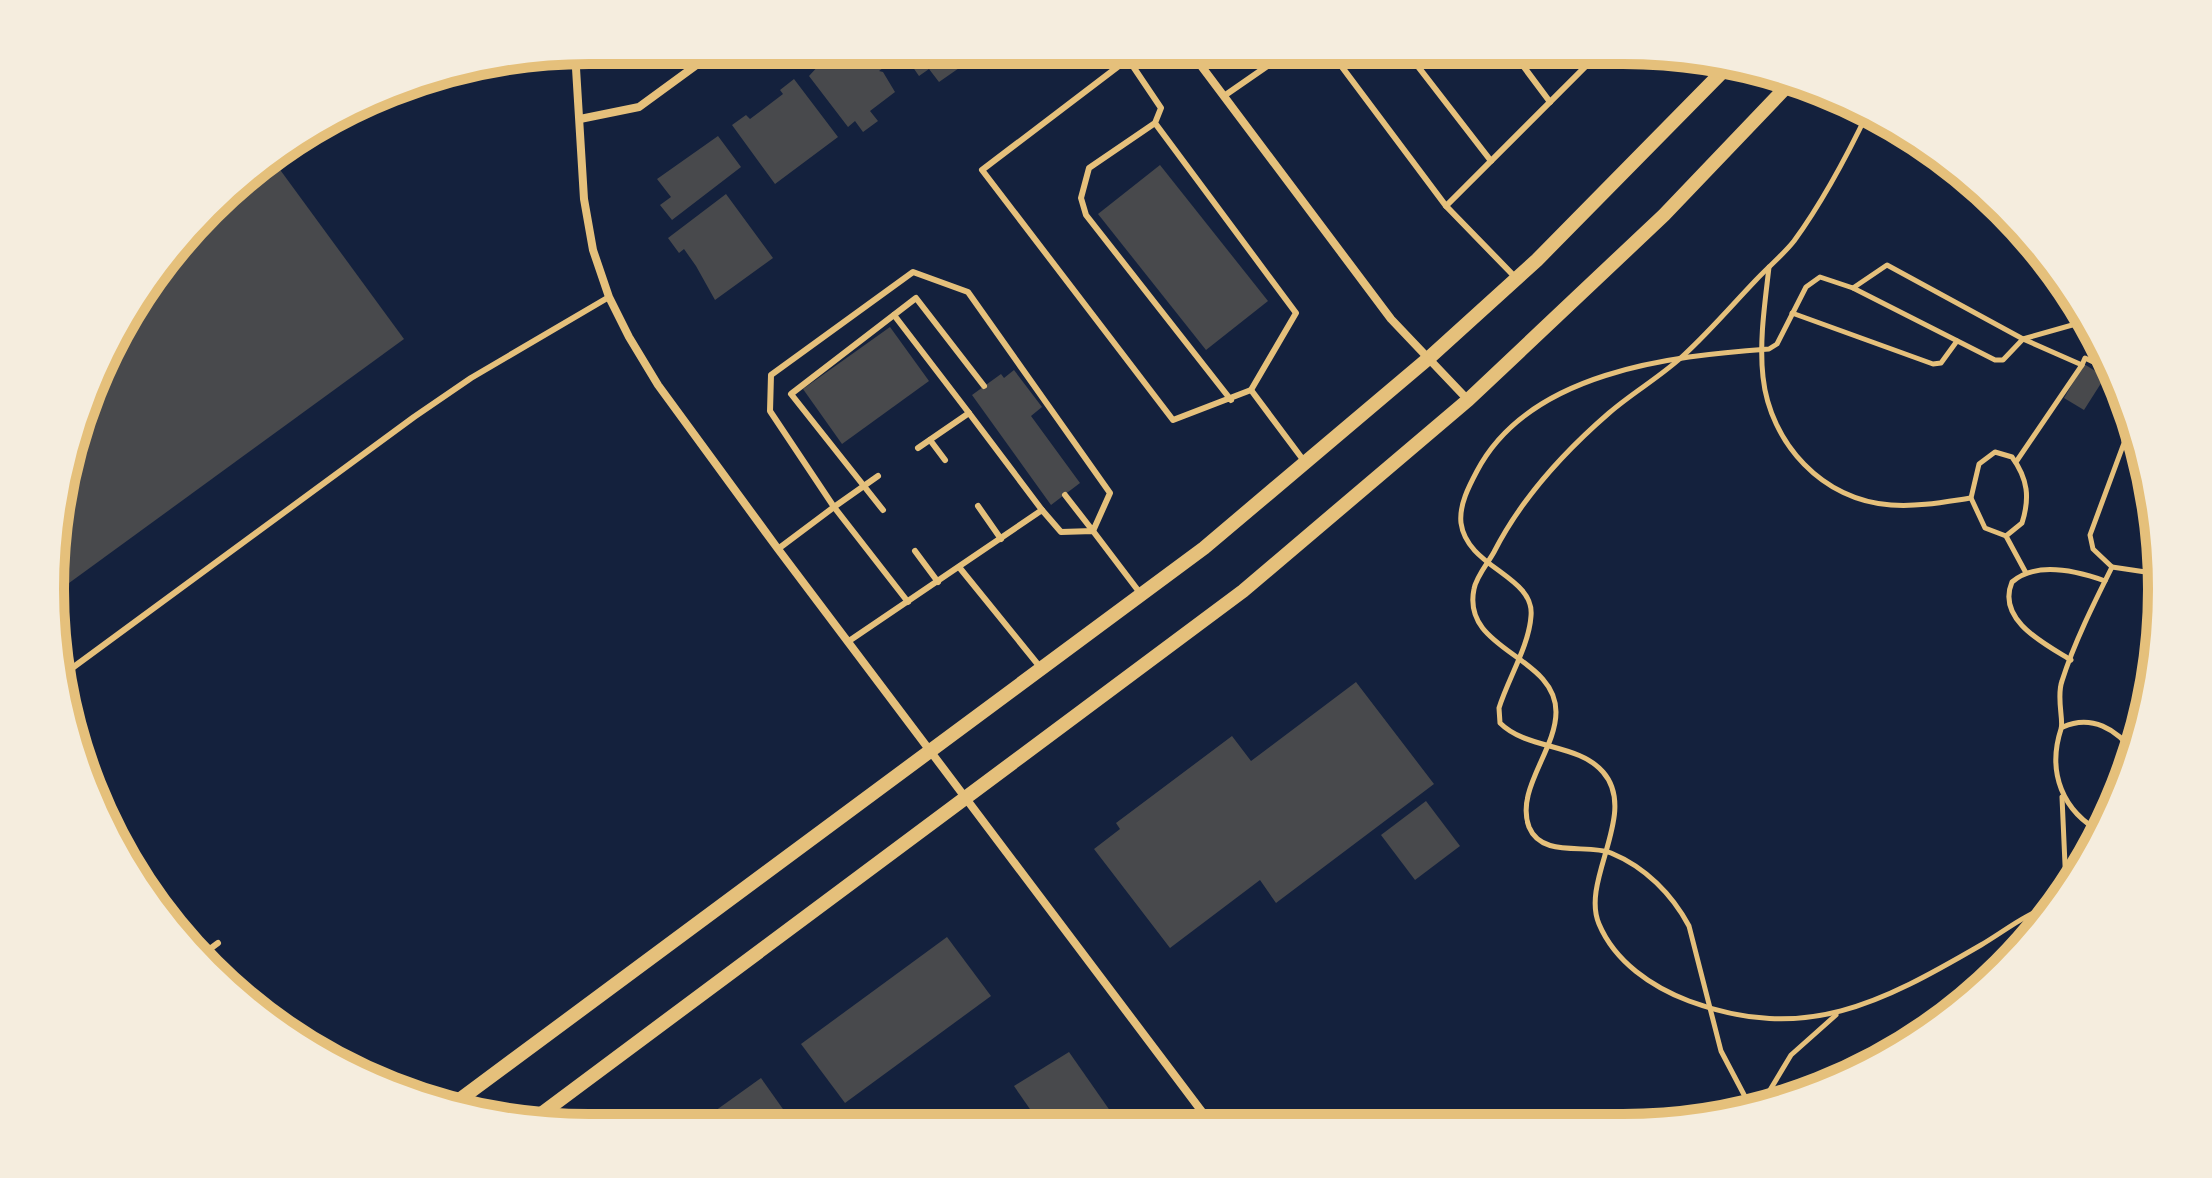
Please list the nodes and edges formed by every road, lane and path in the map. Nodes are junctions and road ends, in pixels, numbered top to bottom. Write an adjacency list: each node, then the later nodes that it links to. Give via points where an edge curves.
1 (576, 64): 15 (street)
2 (698, 64): 15 (street, via 639,107)
3 (1121, 64): 36 (lane, via 982,170 1173,420)
4 (1131, 64): 17 (lane, via 1161,108)
5 (1200, 64): 13 (street)
6 (1270, 64): 13 (lane)
7 (1340, 64): 19 (lane)
8 (1416, 64): 18 (lane)
9 (1522, 64): 14 (lane)
10 (1588, 64): 14 (lane)
11 (1721, 73): 21 (street)
12 (1784, 90): 37 (street, via 1664,215)
13 (1224, 96): 31 (street, via 1391,319)
14 (1550, 102): 18 (lane)
15 (580, 119): 23 (street, via 584,199)
16 (1863, 122): 20 (path, via 1818,204 1792,244)
17 (1155, 123): 35 (lane, via 1296,313); 36 (lane, via 1089,168 1081,198 1086,215)
18 (1491, 161): 19 (lane)
19 (1446, 206): 21 (lane)
20 (1769, 266): 29 (path); 30 (path)
21 (1516, 279): 31 (street)
22 (1853, 288): 24 (path, via 1820,277 1806,287); 27 (path, via 1887,265); 28 (path)
23 (609, 297): 56 (street, via 658,385); 71 (lane, via 437,401)
24 (1792, 313): 28 (path, via 1933,364 1941,363); 29 (path, via 1777,344)
25 (894, 315): 34 (lane, via 916,298); 38 (lane); 46 (lane, via 791,394)
26 (2076, 324): 27 (path)
27 (2023, 339): 28 (path, via 2003,360); 33 (path)
28 (1957, 341)
29 (1761, 349): 30 (path); 48 (path, via 1765,394 1776,429 1798,461 1827,482 1852,496 1891,505)
30 (1684, 356): 58 (path, via 1609,412 1581,440 1521,507); 58 (path, via 1579,386 1529,414 1497,442 1469,487 1461,520 1472,549)
31 (1430, 357): 37 (street); 43 (street)
32 (2097, 364): 33 (path, via 2085,358)
33 (2082, 365): 44 (path)
34 (984, 386)
35 (1251, 390): 36 (lane); 43 (lane)
36 (1231, 400)
37 (1468, 400): 77 (street, via 1243,591)
38 (969, 413): 40 (lane); 52 (lane)
39 (2124, 433): 60 (path, via 2090,535 2093,549)
40 (930, 440): 41 (lane); 42 (lane)
41 (918, 448)
42 (945, 460)
43 (1306, 462): 65 (street)
44 (2016, 462): 48 (path, via 2004,453 1985,456 1974,475); 54 (path, via 2025,480 2027,507 2022,523)
45 (878, 476): 46 (lane)
46 (864, 486): 50 (lane); 51 (lane)
47 (1065, 495): 53 (lane)
48 (1971, 498): 54 (path, via 1985,528)
49 (978, 506): 55 (lane)
50 (834, 507): 53 (lane, via 770,411 771,375 913,272 968,292 1110,493); 56 (lane); 66 (lane)
51 (883, 510)
52 (1042, 510): 53 (lane, via 1061,532); 55 (lane)
53 (1093, 531): 65 (lane)
54 (2006, 536): 62 (path)
55 (1001, 539): 59 (lane)
56 (778, 549): 67 (street)
57 (915, 551): 64 (lane)
58 (1487, 564): 68 (path, via 1474,586 1476,615); 68 (path, via 1530,601 1531,617)
59 (959, 567): 64 (lane); 70 (lane)
60 (2112, 567): 61 (path); 63 (path)
61 (2148, 572)
62 (2026, 573): 63 (path, via 2057,570); 69 (path, via 2008,591 2012,613 2031,634)
63 (2105, 581): 69 (path)
64 (938, 582): 66 (lane)
65 (1142, 595): 70 (street)
66 (908, 602): 67 (lane)
67 (849, 641): 75 (street)
68 (1517, 659): 74 (path, via 1536,670 1552,692 1556,712); 74 (path, via 1499,708 1500,723)
69 (2071, 660): 72 (path, via 2058,706)
70 (1042, 669): 75 (street)
71 (70, 670)
72 (2063, 727): 73 (path, via 2095,723); 76 (path, via 2055,759)
73 (2125, 743)
74 (1548, 747): 79 (path, via 1591,761 1610,784 1614,797); 79 (path, via 1528,800 1529,827 1554,847)
75 (931, 751): 77 (street); 87 (street)
76 (2062, 792): 78 (path); 80 (path)
77 (964, 797): 89 (street); 90 (street)
78 (2092, 825)
79 (1608, 851): 84 (path, via 1636,865 1680,910); 84 (path, via 1594,896 1605,936 1618,955 1656,987)
80 (2065, 872)
81 (2039, 911): 85 (path, via 1938,970 1866,1006)
82 (218, 943): 83 (lane)
83 (208, 950)
84 (1711, 1009): 85 (path, via 1788,1019); 88 (path, via 1721,1051)
85 (1838, 1013): 86 (path, via 1791,1055)
86 (1768, 1093)
87 (462, 1098)
88 (1746, 1099)
89 (544, 1112)
90 (1204, 1114)

